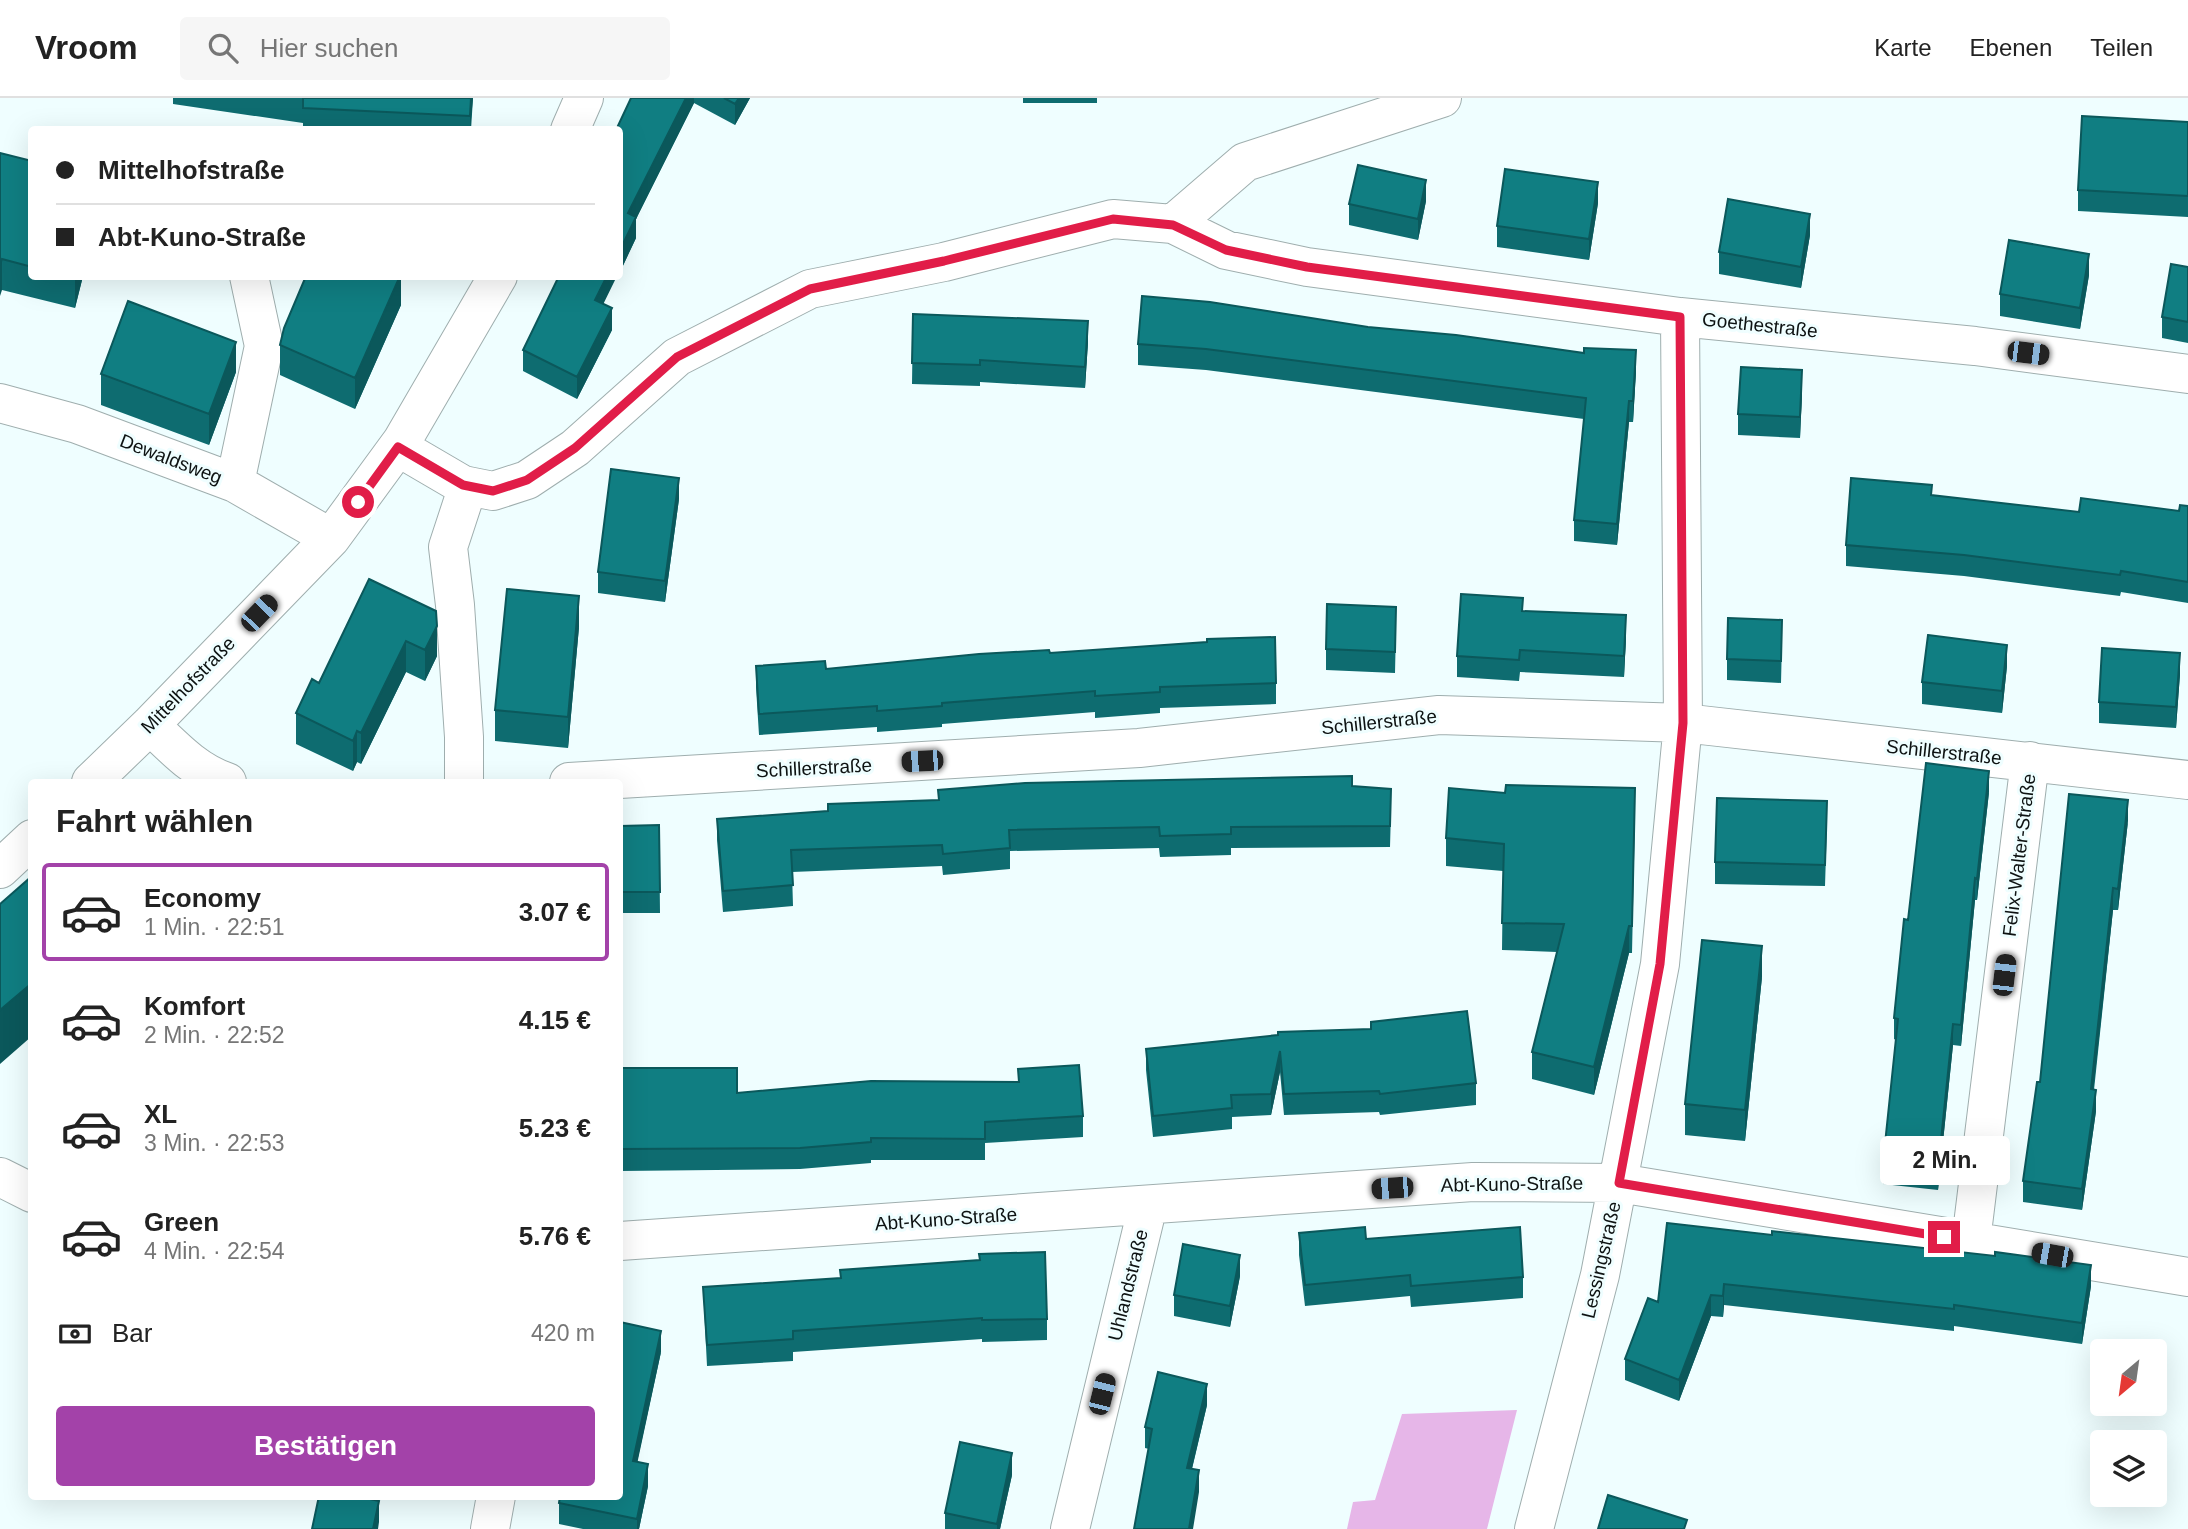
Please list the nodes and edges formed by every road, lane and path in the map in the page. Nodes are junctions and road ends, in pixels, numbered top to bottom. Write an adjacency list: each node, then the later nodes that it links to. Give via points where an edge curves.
1 (584, 98): 3 (street)
2 (1442, 98): 4 (street, via 1245,162)
3 (572, 126)
4 (1173, 225): 7 (street, Goethestraße, via 1226,250 1307,267); 12 (street, Goethestraße, via 1113,219 810,289 677,357 575,448 527,480 493,491)
5 (250, 280): 11 (street, via 264,346)
6 (496, 280): 10 (street, Mittelhofstraße)
7 (1680, 317): 8 (street, Goethestraße, via 1975,346); 14 (street, Lessingstraße)
8 (2188, 374)
9 (0, 402): 11 (street, Dewaldsweg, via 77,424)
10 (398, 447): 12 (street); 13 (street, Mittelhofstraße)
11 (235, 483): 13 (street, Dewaldsweg)
12 (468, 486): 19 (street, via 448,547)
13 (331, 538): 15 (street, Mittelhofstraße)
14 (1683, 723): 16 (street, Schillerstraße); 20 (street, Schillerstraße, via 1439,715 1139,748); 25 (street, Lessingstraße, via 1660,964)
15 (150, 725): 17 (street, Mittelhofstraße); 18 (street, via 182,756)
16 (2030, 761): 21 (street, Schillerstraße); 29 (street, Felix-Walter-Straße)
17 (94, 779)
18 (218, 779)
19 (464, 779)
20 (619, 779)
21 (2188, 780)
22 (28, 843): 23 (street)
23 (0, 869)
24 (0, 1177): 26 (street)
25 (1619, 1183): 27 (street, Abt-Kuno-Straße, via 1473,1182); 29 (street, Abt-Kuno-Straße); 34 (street, Lessingstraße)
26 (28, 1191)
27 (1148, 1205): 28 (street, Abt-Kuno-Straße); 33 (street, Uhlandstraße)
28 (623, 1241)
29 (1971, 1241): 30 (street, Abt-Kuno-Straße)
30 (2188, 1277)
31 (495, 1500): 32 (street)
32 (490, 1529)
33 (1070, 1529)
34 (1534, 1529)

